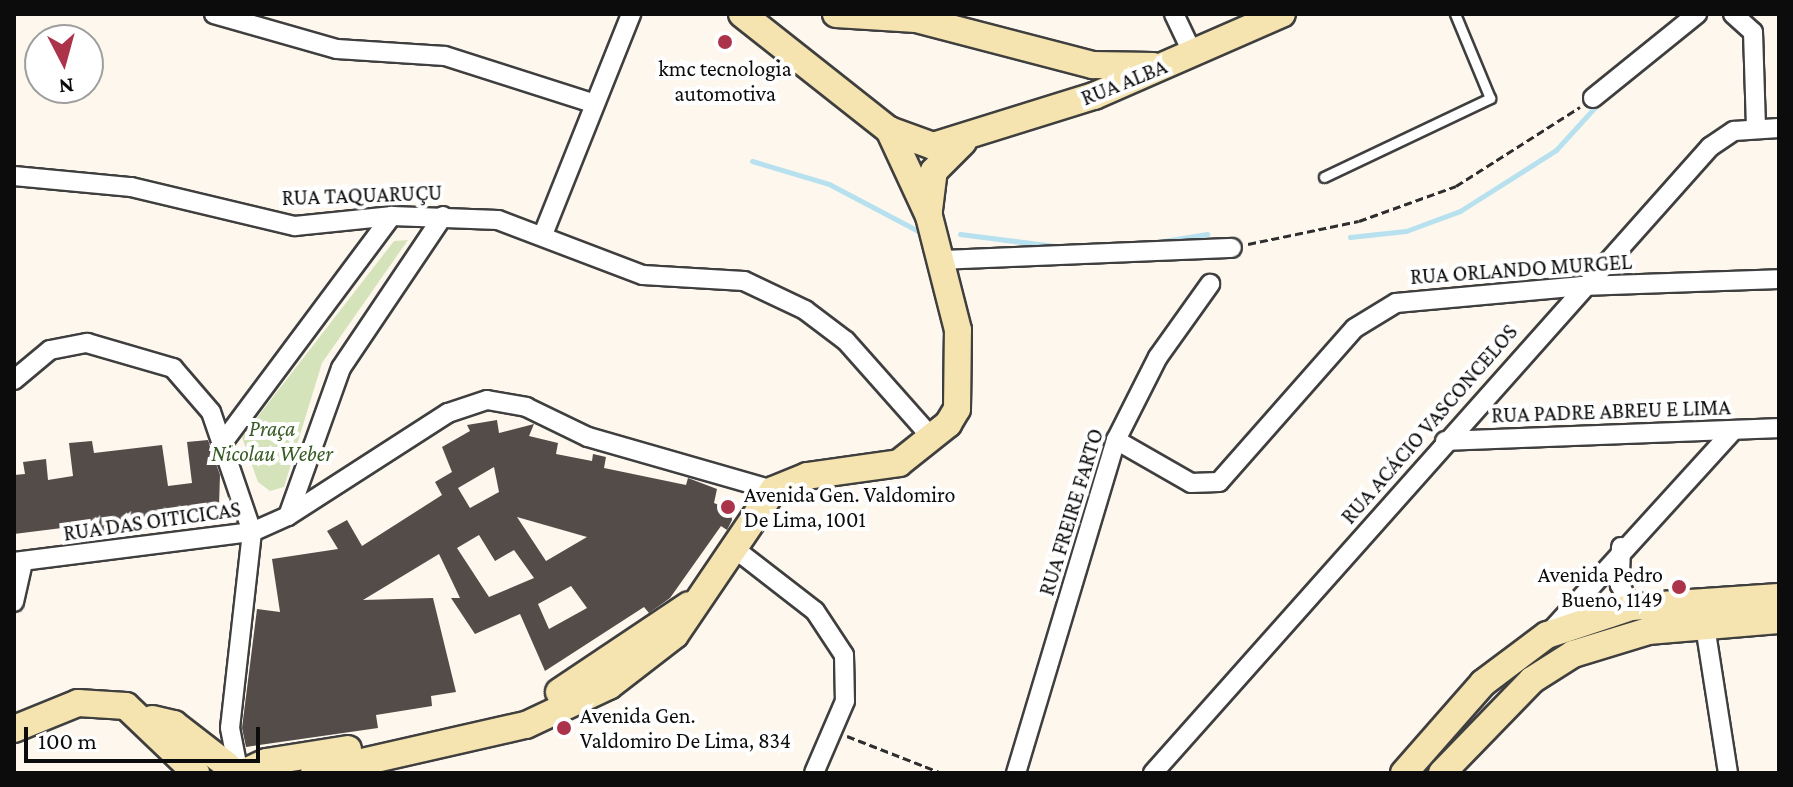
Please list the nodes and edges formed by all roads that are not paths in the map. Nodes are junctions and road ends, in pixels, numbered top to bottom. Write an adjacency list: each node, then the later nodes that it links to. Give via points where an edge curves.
1 (214, 14): 18 (street, via 337,49 445,56)
2 (631, 14): 18 (street)
3 (742, 14): 12 (street)
4 (836, 14): 10 (street)
5 (1174, 14): 13 (street)
6 (1282, 14): 13 (street, RUA ALBA)
7 (1455, 14): 24 (lane, via 1490,98)
8 (1697, 14): 17 (street)
9 (1733, 14): 11 (street)
10 (915, 16): 14 (street)
11 (1754, 23): 20 (street)
12 (772, 26): 21 (street)
13 (1193, 54): 15 (street, RUA ALBA)
14 (1093, 65): 15 (street); 16 (street, via 1099,77)
15 (1164, 66): 16 (street, RUA ALBA)
16 (1094, 96): 22 (street, RUA ALBA)
17 (1593, 98)
18 (595, 104): 28 (street)
19 (1779, 128): 20 (street, RUA ACÁCIO VASCONCELOS)
20 (1756, 129): 33 (street, RUA ACÁCIO VASCONCELOS, via 1734,131 1710,147)
21 (889, 130): 22 (street, via 919,145); 27 (street)
22 (963, 142): 27 (street, via 934,171)
23 (14, 176): 25 (street, RUA TAQUARUÇU, via 131,187 295,226)
24 (1324, 177)
25 (392, 216): 26 (street, RUA TAQUARUÇU); 39 (street)
26 (443, 216): 28 (street, RUA TAQUARUÇU, via 498,220); 42 (street, via 341,368)
27 (929, 216): 30 (street)
28 (544, 232): 37 (street, RUA TAQUARUÇU, via 630,272 744,281 775,292 846,341)
29 (1232, 248): 30 (street)
30 (941, 260): 37 (street, via 960,359 957,409)
31 (1779, 279): 33 (street, RUA ORLANDO MURGEL)
32 (1210, 284): 38 (street, RUA FREIRE FARTO, via 1158,357)
33 (1582, 286): 38 (street, RUA ORLANDO MURGEL, via 1432,297 1379,310 1355,328 1228,475 1211,485 1191,483); 40 (street, RUA ACÁCIO VASCONCELOS)
34 (14, 380): 39 (street, via 32,362 68,343 135,352 173,368 197,390)
35 (1779, 428): 36 (street, RUA PADRE ABREU E LIMA)
36 (1733, 431): 40 (street, RUA PADRE ABREU E LIMA); 44 (street)
37 (933, 439): 41 (street, via 899,463 807,476)
38 (1116, 440): 60 (street, RUA FREIRE FARTO)
39 (224, 441): 43 (street)
40 (1445, 441): 61 (street, RUA ACÁCIO VASCONCELOS)
41 (773, 490): 42 (street, RUA DAS OITICICAS, via 588,437 526,407 487,400 448,413); 45 (street, via 752,514)
42 (288, 516): 43 (street, RUA DAS OITICICAS)
43 (252, 532): 46 (street, RUA DAS OITICICAS); 56 (street, via 230,728)
44 (1621, 547): 50 (street, via 1620,585); 53 (street)
45 (735, 549): 47 (street); 59 (street, via 815,611 832,633 848,679 836,731)
46 (19, 562): 49 (street)
47 (705, 594): 56 (street, via 601,669 522,708 409,738); 58 (street, via 644,663 569,707 472,741)
48 (1779, 597): 50 (street)
49 (14, 602)
50 (1631, 607): 53 (street)
51 (1779, 620): 52 (street)
52 (1705, 626): 63 (street, via 1619,637 1573,654 1532,680); 64 (street)
53 (1547, 635): 62 (street, via 1483,683)
54 (141, 716): 55 (street, via 126,706 78,703); 56 (street, via 174,724); 57 (street)
55 (14, 729)
56 (233, 770)
57 (196, 773)
58 (314, 773)
59 (814, 773)
60 (1016, 773)
61 (1153, 773)
62 (1404, 773)
63 (1442, 773)
64 (1728, 773)

